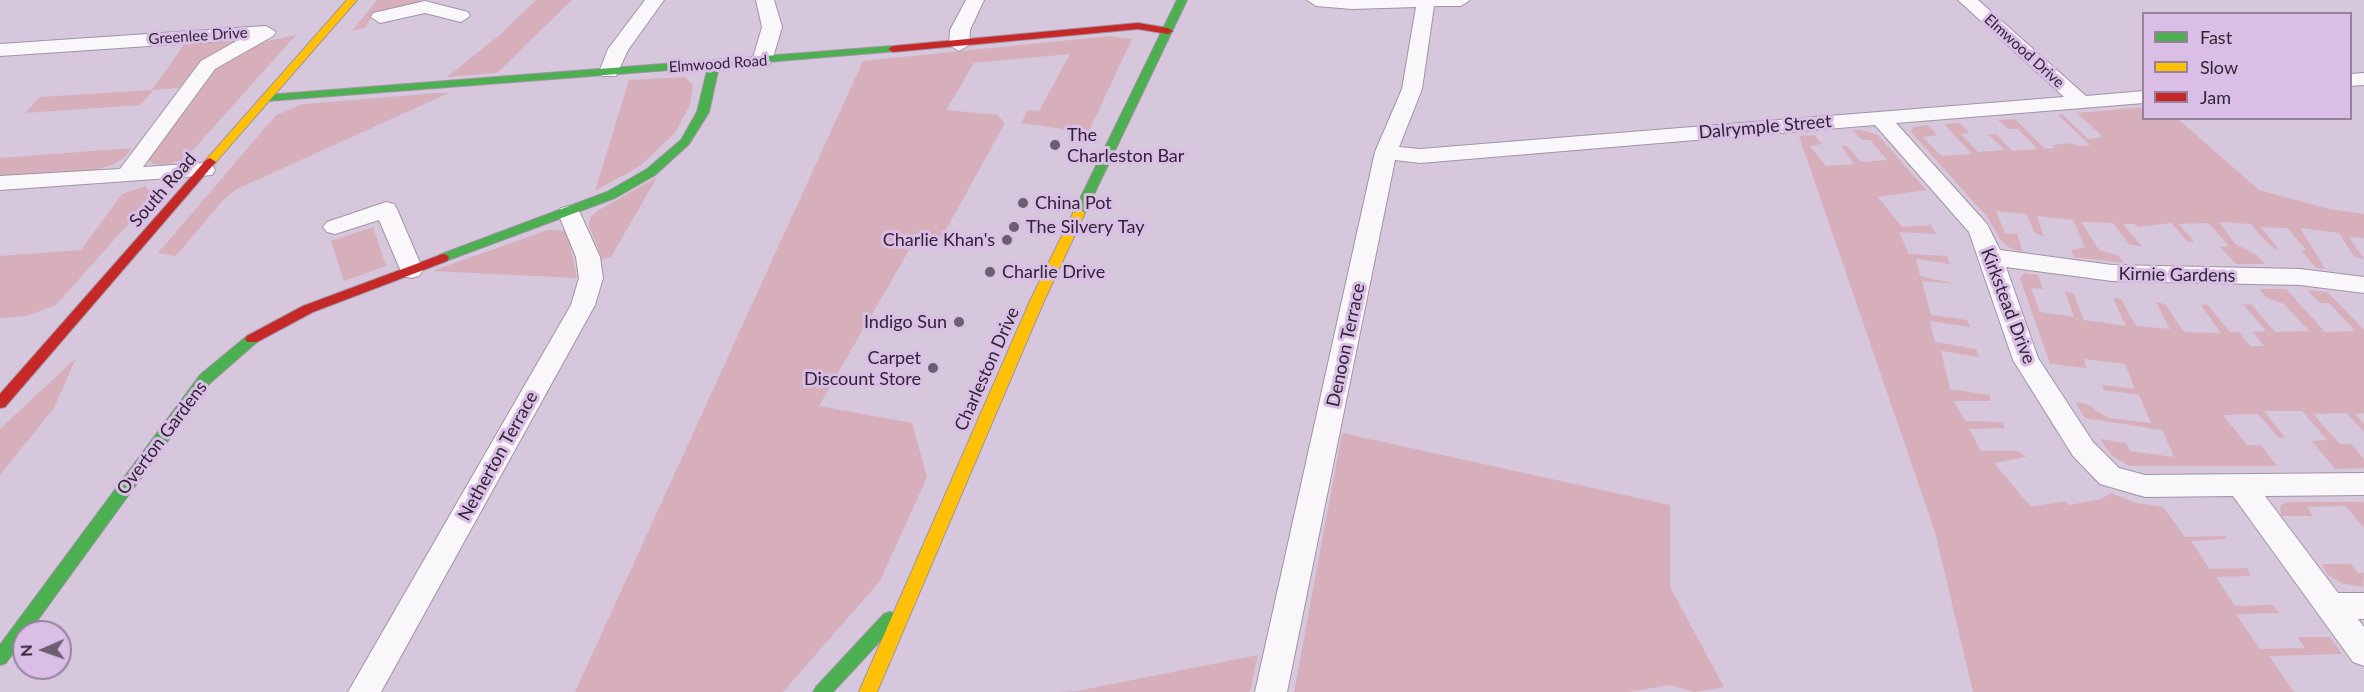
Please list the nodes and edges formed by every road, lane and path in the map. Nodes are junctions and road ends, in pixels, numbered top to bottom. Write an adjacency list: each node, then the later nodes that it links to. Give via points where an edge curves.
1 (352, 0): 20 (street, South Road)
2 (655, 0): 18 (street, via 618,49)
3 (765, 0): 16 (street, via 772,27)
4 (975, 0): 14 (street, via 960,30)
5 (1182, 0): 13 (street, Charleston Drive)
6 (1316, 0): 9 (street)
7 (1461, 0): 9 (street)
8 (1967, 0): 21 (street, Elmwood Drive)
9 (1426, 1): 23 (street, Denoon Terrace, via 1412,89)
10 (428, 4): 11 (street); 12 (street)
11 (461, 16)
12 (380, 17)
13 (1168, 31): 14 (street, Elmwood Road, via 1138,26); 35 (street, Charleston Drive, via 1044,286)
14 (959, 45): 16 (street, Elmwood Road)
15 (0, 50): 25 (street, Greenlee Drive, via 266,32 208,65)
16 (762, 61): 17 (street, Elmwood Road)
17 (714, 65): 18 (street, Elmwood Road); 27 (street, Overton Gardens, via 703,112 685,142 651,172)
18 (609, 72): 20 (street, Elmwood Road)
19 (2142, 97): 21 (street, Dalrymple Street)
20 (267, 98): 24 (street, South Road)
21 (2081, 102): 22 (street, Dalrymple Street)
22 (1880, 118): 23 (street, Dalrymple Street, via 1420,156); 29 (street, Kirkstead Drive, via 1978,229)
23 (1386, 152): 43 (street, Denoon Terrace)
24 (204, 170): 25 (street); 32 (street, South Road)
25 (127, 174): 26 (street)
26 (0, 183)
27 (569, 213): 30 (street, Overton Gardens); 40 (street, Netherton Terrace, via 588,257 591,278 583,305)
28 (335, 227): 30 (street, via 386,209)
29 (1991, 257): 31 (street, Kirnie Gardens, via 2112,273 2300,277); 34 (street, Kirkstead Drive, via 2026,360 2083,449 2110,476 2145,486)
30 (411, 270): 39 (street, Overton Gardens, via 308,309 252,339 205,378)
31 (2364, 285)
32 (0, 403)
33 (2364, 484): 34 (street)
34 (2241, 485): 36 (street)
35 (906, 603): 41 (street); 42 (street, Charleston Drive)
36 (2330, 606): 37 (street); 38 (street)
37 (2364, 606)
38 (2364, 652)
39 (0, 658)
40 (364, 692)
41 (822, 692)
42 (868, 692)
43 (1271, 692)

